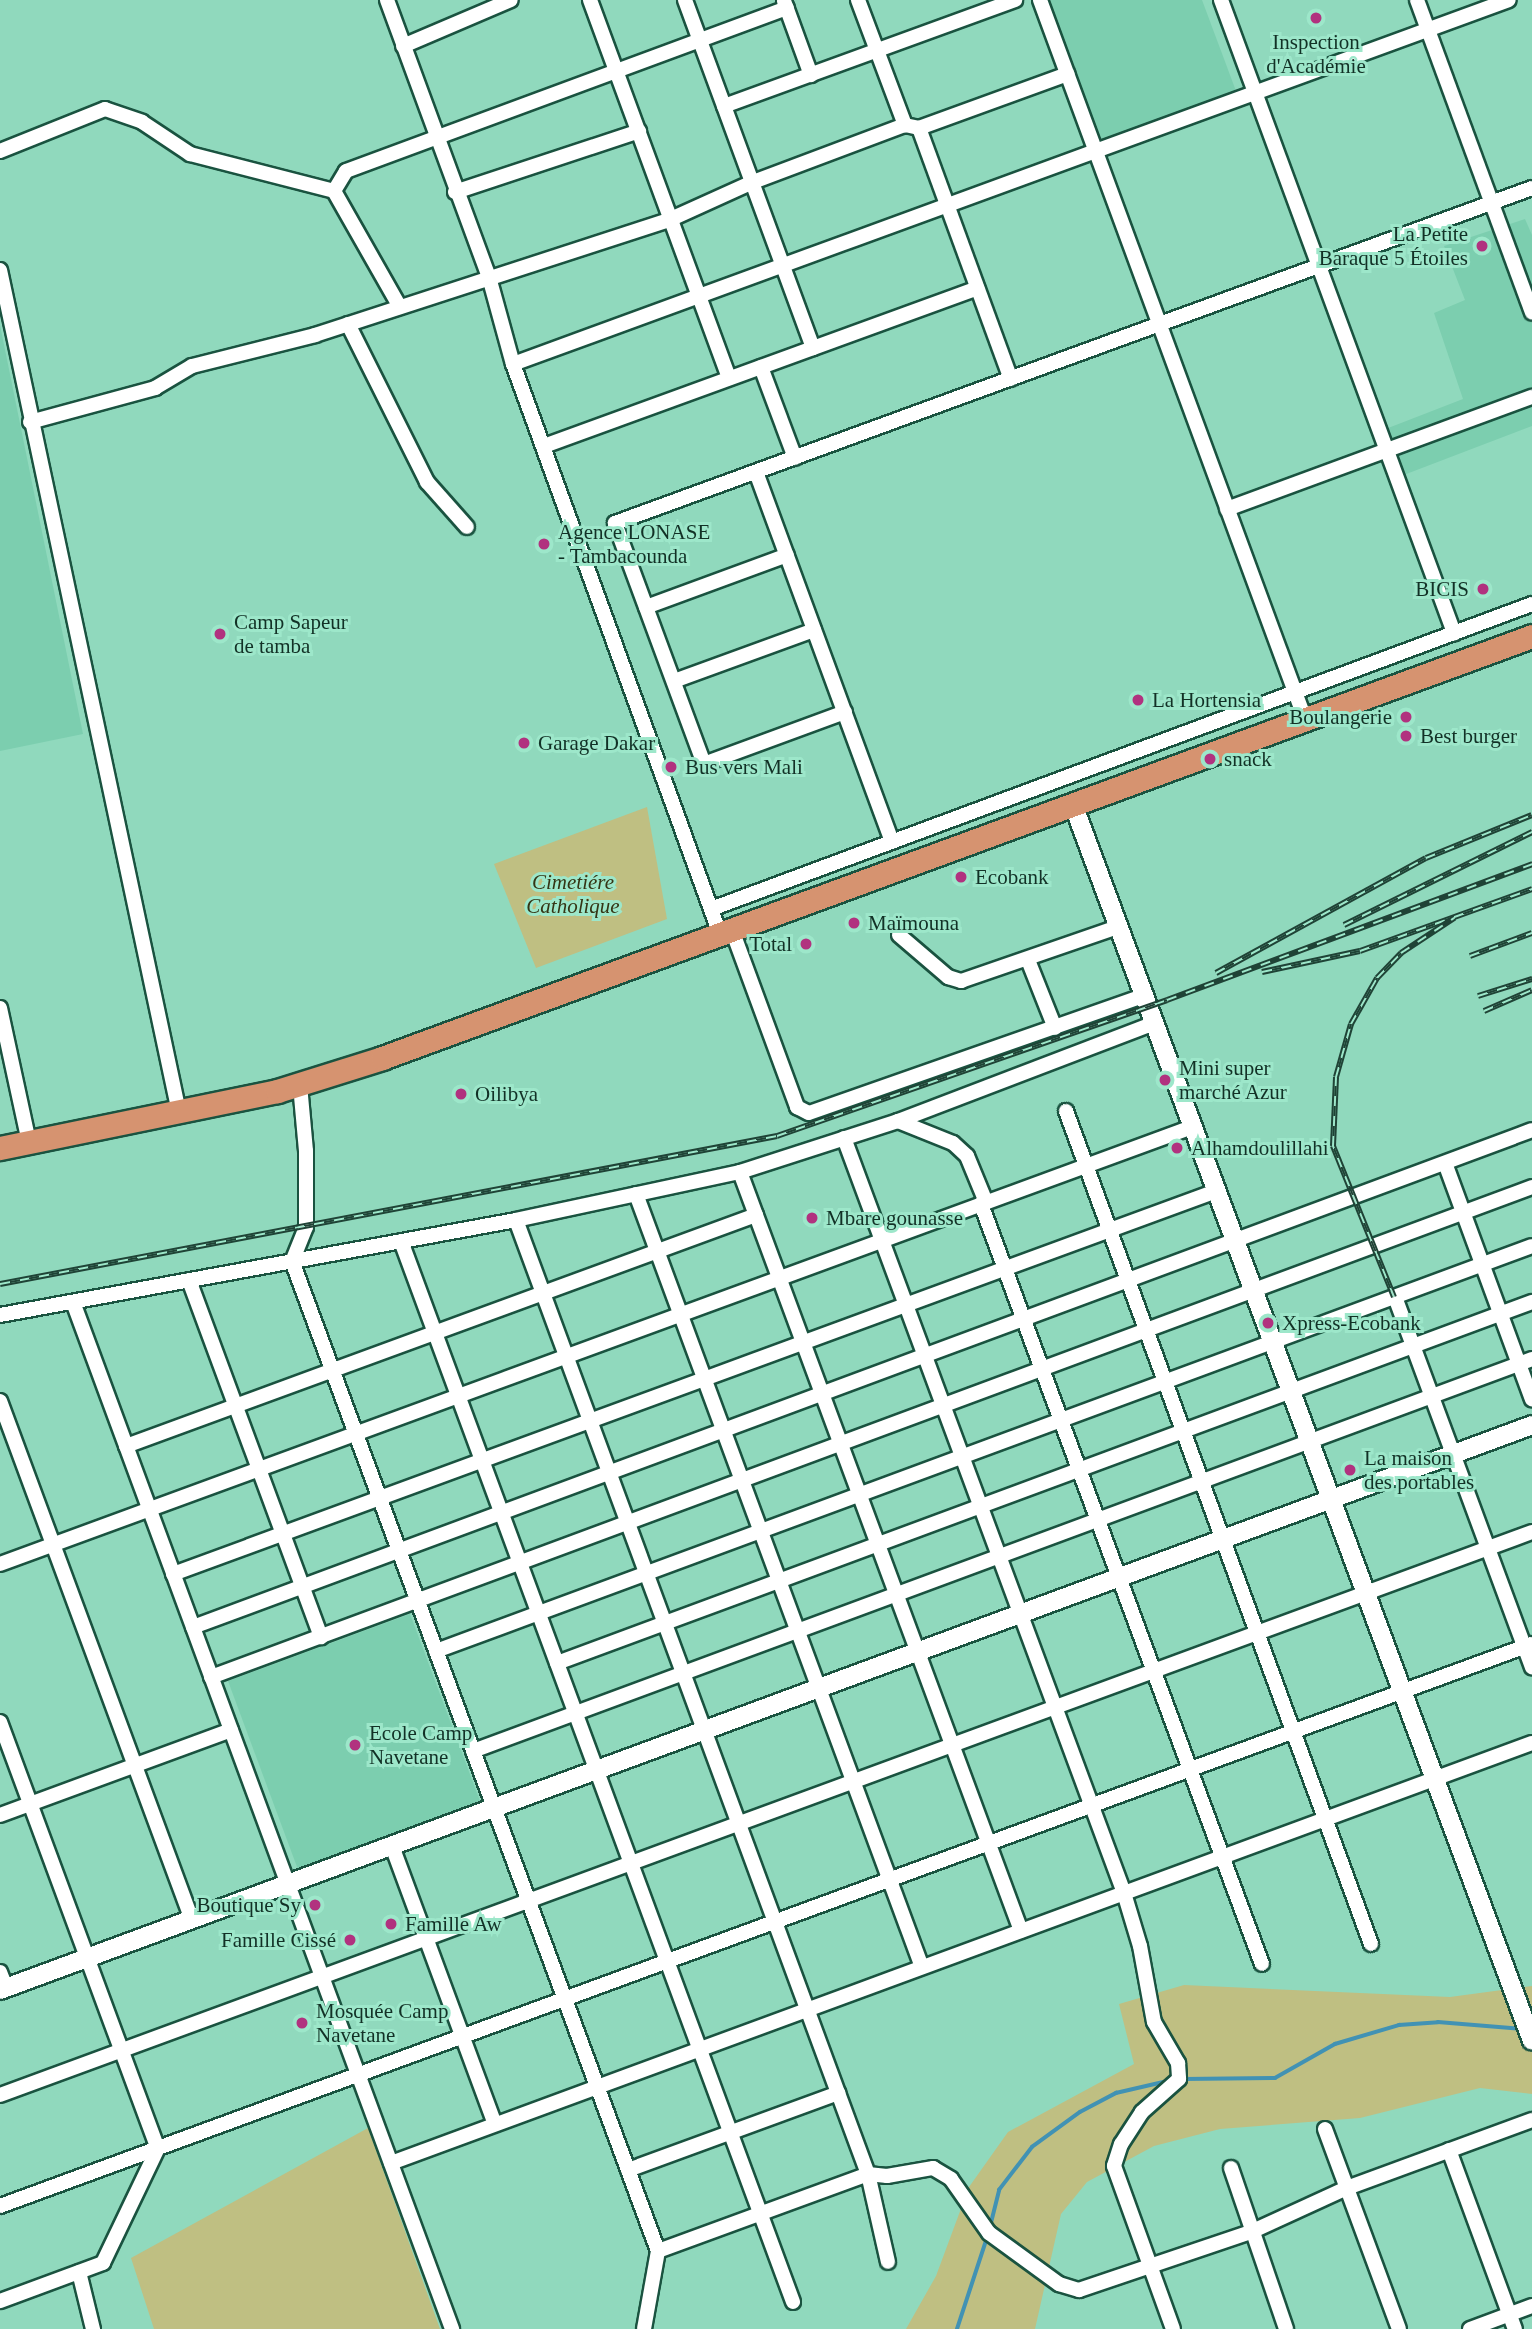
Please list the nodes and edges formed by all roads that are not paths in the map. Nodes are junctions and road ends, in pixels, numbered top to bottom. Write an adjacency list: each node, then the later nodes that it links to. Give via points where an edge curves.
1 (387, 0): 14 (street)
2 (590, 0): 16 (street)
3 (685, 0): 13 (street)
4 (859, 0): 15 (street)
5 (1015, 0): 15 (street)
6 (1040, 0): 17 (street)
7 (1220, 0): 19 (street)
8 (1417, 0): 12 (street)
9 (1509, 0): 12 (street)
10 (506, 1): 14 (street)
11 (785, 4): 13 (street); 18 (street)
12 (1428, 30): 19 (street); 30 (street)
13 (700, 40): 16 (street); 20 (street)
14 (402, 46): 23 (street)
15 (877, 51): 18 (street); 21 (street)
16 (616, 71): 22 (street); 23 (street)
17 (1067, 74): 21 (street); 25 (street)
18 (811, 75): 20 (street)
19 (1255, 93): 25 (street); 34 (street)
20 (724, 106): 26 (street)
21 (912, 127): 26 (street); 31 (street)
22 (639, 131): 29 (street); 32 (street)
23 (436, 138): 28 (street, via 346,171); 29 (street)
24 (0, 151): 28 (street, via 105,109 142,122 190,154)
25 (1096, 151): 31 (street); 42 (street)
26 (753, 181): 32 (street); 33 (street)
27 (1532, 188): 30 (street)
28 (334, 191): 39 (street)
29 (455, 192): 36 (street)
30 (1492, 203): 34 (street); 40 (street)
31 (947, 206): 33 (street); 37 (street)
32 (671, 219): 36 (street); 38 (street)
33 (783, 266): 38 (street); 43 (street)
34 (1319, 266): 42 (street); 51 (street)
35 (0, 270): 49 (street)
36 (489, 277): 39 (street); 44 (street)
37 (977, 288): 43 (street); 47 (street)
38 (699, 296): 44 (street); 46 (street)
39 (400, 307): 41 (street)
40 (1532, 312)
41 (348, 324): 49 (street, via 192,366 155,388); 55 (street, via 427,482)
42 (1159, 325): 47 (street); 54 (street)
43 (813, 348): 45 (street)
44 (513, 365): 50 (street)
45 (761, 367): 46 (street); 52 (street)
46 (729, 378): 50 (street)
47 (1011, 379): 52 (street)
48 (1532, 397): 51 (street)
49 (30, 422): 80 (street)
50 (544, 446): 68 (street)
51 (1387, 450): 54 (street); 60 (street)
52 (795, 458): 53 (street)
53 (757, 472): 56 (street); 58 (street, via 615,523)
54 (1227, 509): 63 (street)
55 (467, 527)
56 (787, 555): 58 (street); 59 (street)
57 (1532, 604): 60 (street)
58 (646, 607): 62 (street)
59 (814, 630): 62 (street); 64 (street)
60 (1454, 633): 63 (street)
61 (1532, 636): 65 (highway)
62 (674, 681): 64 (street, via 704,764)
63 (1295, 692): 65 (street); 67 (street)
64 (845, 712): 67 (street)
65 (1305, 719): 66 (highway)
66 (1073, 804): 69 (street); 70 (highway)
67 (892, 842): 68 (street)
68 (711, 909): 70 (street)
69 (1118, 927): 72 (street); 73 (street)
70 (726, 932): 76 (street, via 797,1107 809,1113); 78 (highway)
71 (899, 934): 72 (street, via 955,980 971,980)
72 (1028, 960): 76 (street)
73 (1144, 996): 75 (street); 76 (street)
74 (0, 1008): 77 (street)
75 (1154, 1023): 81 (street); 82 (street)
76 (1055, 1028)
77 (3, 1040): 85 (street)
78 (300, 1085): 80 (highway); 103 (street, via 306,1227)
79 (1066, 1111): 88 (street)
80 (179, 1112): 85 (highway)
81 (898, 1121): 84 (street); 93 (street, via 953,1143 967,1156)
82 (1192, 1126): 88 (street); 91 (street)
83 (1531, 1132): 87 (street)
84 (845, 1138): 89 (street); 98 (street)
85 (29, 1142): 86 (highway)
86 (0, 1148)
87 (1445, 1163): 94 (street); 100 (street)
88 (1083, 1167): 93 (street); 97 (street)
89 (740, 1172): 92 (street); 95 (street)
90 (1532, 1187): 94 (street)
91 (1216, 1191): 97 (street); 100 (street)
92 (636, 1194): 96 (street); 102 (street)
93 (984, 1203): 98 (street); 105 (street)
94 (1463, 1212): 104 (street); 109 (street)
95 (756, 1214): 102 (street); 106 (street)
96 (516, 1220): 99 (street); 110 (street)
97 (1107, 1231): 105 (street); 108 (street)
98 (882, 1240): 106 (street); 114 (street)
99 (401, 1241): 103 (street); 120 (street)
100 (1234, 1241): 108 (street); 109 (street)
101 (1532, 1246): 104 (street)
102 (657, 1251): 110 (street); 115 (street)
103 (292, 1261): 107 (street); 128 (street)
104 (1482, 1265): 111 (street); 116 (street)
105 (1005, 1269): 114 (street); 118 (street)
106 (779, 1278): 115 (street); 122 (street)
107 (189, 1280): 112 (street); 138 (street)
108 (1126, 1281): 118 (street); 119 (street)
109 (1253, 1290): 119 (street); 121 (street)
110 (542, 1293): 120 (street); 125 (street)
111 (1395, 1297): 121 (street); 123 (street)
112 (73, 1302): 117 (street); 147 (street)
113 (1532, 1302): 116 (street)
114 (906, 1305): 122 (street); 124 (street)
115 (681, 1314): 125 (street); 129 (street)
116 (1500, 1314): 123 (street); 126 (street)
117 (0, 1315)
118 (1024, 1319): 124 (street); 127 (street)
119 (1144, 1331): 127 (street); 130 (street)
120 (435, 1332): 128 (street); 133 (street)
121 (1272, 1342): 130 (street); 131 (street)
122 (803, 1343): 129 (street); 132 (street)
123 (1413, 1346): 131 (street); 134 (street)
124 (925, 1355): 132 (street); 137 (street)
125 (566, 1356): 133 (street); 140 (street)
126 (1525, 1362): 134 (street); 135 (street)
127 (1042, 1369): 137 (street); 139 (street)
128 (332, 1370): 138 (street); 144 (street)
129 (705, 1379): 140 (street); 142 (street)
130 (1163, 1382): 139 (street); 143 (street)
131 (1290, 1392): 143 (street); 145 (street)
132 (822, 1394): 142 (street); 146 (street)
133 (458, 1396): 144 (street); 150 (street)
134 (1432, 1397): 145 (street); 148 (street)
135 (1532, 1399)
136 (0, 1401): 169 (street)
137 (943, 1405): 146 (street); 149 (street)
138 (235, 1406): 147 (street); 151 (street)
139 (1061, 1420): 149 (street); 152 (street)
140 (590, 1421): 150 (street); 153 (street)
141 (1532, 1425): 148 (street)
142 (724, 1430): 153 (street); 154 (street)
143 (1182, 1432): 152 (street); 155 (street)
144 (356, 1434): 151 (street); 157 (street)
145 (1308, 1442): 155 (street); 158 (street)
146 (840, 1444): 154 (street); 156 (street)
147 (126, 1446): 160 (street)
148 (1453, 1454): 158 (street); 170 (street)
149 (962, 1457): 156 (street); 159 (street)
150 (482, 1461): 157 (street); 161 (street)
151 (259, 1469): 160 (street); 166 (street)
152 (1080, 1469): 159 (street); 162 (street)
153 (609, 1473): 161 (street); 163 (street)
154 (742, 1480): 163 (street); 164 (street)
155 (1200, 1482): 162 (street); 167 (street)
156 (859, 1495): 164 (street); 168 (street)
157 (380, 1498): 166 (street); 171 (street)
158 (1330, 1500): 167 (street); 180 (street)
159 (981, 1506): 168 (street); 172 (street)
160 (149, 1509): 169 (street); 176 (street)
161 (501, 1512): 171 (street); 173 (street)
162 (1098, 1520): 172 (street); 177 (street)
163 (627, 1523): 173 (street); 175 (street)
164 (761, 1531): 175 (street); 178 (street)
165 (1532, 1532): 170 (street)
166 (283, 1534): 176 (street); 179 (street)
167 (1222, 1540): 177 (street); 188 (street)
168 (877, 1544): 178 (street); 181 (street)
169 (53, 1545): 174 (street); 209 (street)
170 (1488, 1548): 180 (street); 190 (street)
171 (399, 1550): 179 (street); 182 (street)
172 (999, 1556): 181 (street); 184 (street)
173 (520, 1563): 182 (street); 183 (street)
174 (0, 1564)
175 (646, 1573): 183 (street); 185 (street)
176 (173, 1574): 186 (street)
177 (1119, 1577): 184 (street); 195 (street)
178 (779, 1581): 185 (street); 187 (street)
179 (302, 1586): 186 (street); 189 (street)
180 (1364, 1594): 188 (street); 199 (street)
181 (896, 1595): 187 (street); 192 (street)
182 (418, 1601): 189 (street); 191 (street)
183 (538, 1613): 191 (street); 193 (street)
184 (1020, 1614): 192 (street); 200 (street)
185 (664, 1623): 193 (street); 196 (street)
186 (193, 1627): 197 (street)
187 (798, 1631): 196 (street); 198 (street)
188 (1256, 1634): 195 (street); 205 (street)
189 (321, 1637): 197 (street)
190 (1528, 1645): 194 (street); 199 (street)
191 (436, 1651): 208 (street)
192 (917, 1652): 198 (street); 207 (street)
193 (557, 1663): 201 (street)
194 (1532, 1668)
195 (1154, 1671): 200 (street); 210 (street)
196 (683, 1673): 201 (street); 204 (street)
197 (211, 1677): 203 (street)
198 (819, 1688): 204 (street); 213 (street)
199 (1401, 1692): 205 (street); 212 (street)
200 (1055, 1708): 207 (street); 215 (street)
201 (575, 1713): 208 (street); 211 (street)
202 (0, 1722): 214 (street)
203 (231, 1730): 209 (street); 225 (street)
204 (704, 1731): 211 (street); 219 (street)
205 (1293, 1732): 210 (street); 218 (street)
206 (1532, 1743): 212 (street)
207 (952, 1745): 213 (street); 220 (street)
208 (473, 1751): 216 (street)
209 (135, 1765): 214 (street); 228 (street)
210 (1190, 1769): 215 (street); 222 (street)
211 (597, 1770): 216 (street); 223 (street)
212 (1433, 1780): 218 (street); 242 (street)
213 (853, 1782): 219 (street); 224 (street)
214 (30, 1804): 217 (street); 233 (street)
215 (1091, 1806): 220 (street); 226 (street)
216 (495, 1808): 221 (street); 227 (street)
217 (0, 1815)
218 (1325, 1819): 222 (street); 232 (street)
219 (738, 1824): 223 (street); 229 (street)
220 (988, 1843): 224 (street); 230 (street)
221 (392, 1846): 225 (street); 231 (street)
222 (1223, 1857): 226 (street); 235 (street)
223 (631, 1863): 227 (street); 234 (street)
224 (890, 1880): 229 (street); 236 (street)
225 (288, 1885): 228 (street); 237 (street)
226 (1124, 1893): 230 (street); 265 (street, via 1140,1946 1154,2022 1180,2075 1142,2112 1121,2144 1114,2166)
227 (529, 1901): 231 (street); 239 (street)
228 (192, 1920): 233 (street)
229 (775, 1922): 234 (street); 240 (street)
230 (1021, 1931): 236 (street)
231 (426, 1938): 237 (street); 241 (street)
232 (1371, 1944)
233 (89, 1958): 238 (street); 244 (street)
234 (667, 1961): 239 (street); 243 (street)
235 (1262, 1964)
236 (922, 1967): 240 (street)
237 (322, 1977): 244 (street); 245 (street)
238 (2, 1983)
239 (565, 1999): 241 (street); 246 (street)
240 (807, 2010): 243 (street); 247 (street)
241 (462, 2036): 245 (street); 250 (street)
242 (1532, 2041)
243 (699, 2049): 246 (street); 252 (street)
244 (121, 2050): 248 (street); 253 (street)
245 (358, 2075): 253 (street); 255 (street)
246 (597, 2087): 250 (street); 257 (street)
247 (838, 2093): 252 (street); 258 (street)
248 (0, 2095)
249 (1532, 2120): 254 (street)
250 (495, 2124): 255 (street)
251 (1325, 2129): 259 (street)
252 (730, 2132): 257 (street); 261 (street)
253 (158, 2148): 260 (street); 266 (street, via 103,2263)
254 (1449, 2150): 259 (street); 270 (street)
255 (391, 2163): 272 (street)
256 (1231, 2168): 262 (street)
257 (628, 2170): 263 (street)
258 (868, 2174): 261 (street); 264 (street); 265 (street, via 887,2176 933,2168 943,2173 989,2233 1069,2289)
259 (1347, 2188): 262 (street); 276 (street)
260 (0, 2206)
261 (760, 2213): 263 (street); 268 (street)
262 (1253, 2231): 265 (street); 275 (street)
263 (658, 2251): 273 (street)
264 (888, 2262)
265 (1151, 2268): 274 (street)
266 (79, 2272): 267 (street); 271 (street)
267 (0, 2301)
268 (793, 2302)
269 (1532, 2306): 270 (street)
270 (1510, 2314): 277 (street); 278 (street)
271 (93, 2329)
272 (452, 2329)
273 (644, 2329)
274 (1173, 2329)
275 (1286, 2329)
276 (1399, 2329)
277 (1470, 2329)
278 (1515, 2329)

